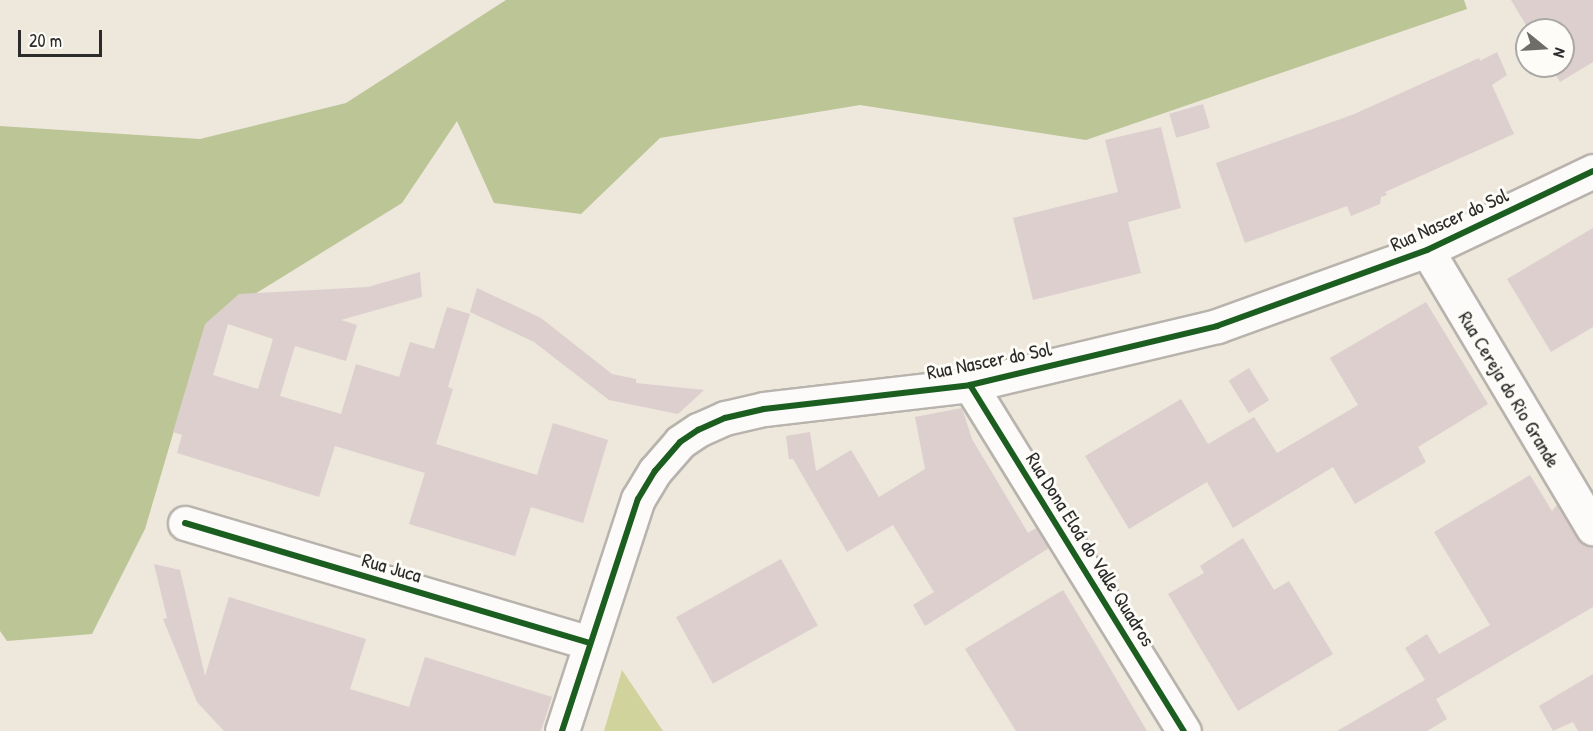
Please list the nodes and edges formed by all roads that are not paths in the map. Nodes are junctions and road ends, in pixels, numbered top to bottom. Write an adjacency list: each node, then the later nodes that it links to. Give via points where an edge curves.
1 (1593, 171): 2 (street, Rua Nascer do Sol)
2 (1427, 250): 3 (street, Rua Nascer do Sol, via 1217,326); 5 (street, Rua Cereja do Rio Grande)
3 (969, 385): 6 (street, Rua Nascer do Sol, via 764,409 725,418 680,442 638,499); 8 (street, Rua Dona Eloá do Valle Quadros)
4 (185, 523): 6 (street, Rua Juca)
5 (1593, 528)
6 (589, 643): 7 (street, Rua Nascer do Sol)
7 (562, 731)
8 (1184, 731)

